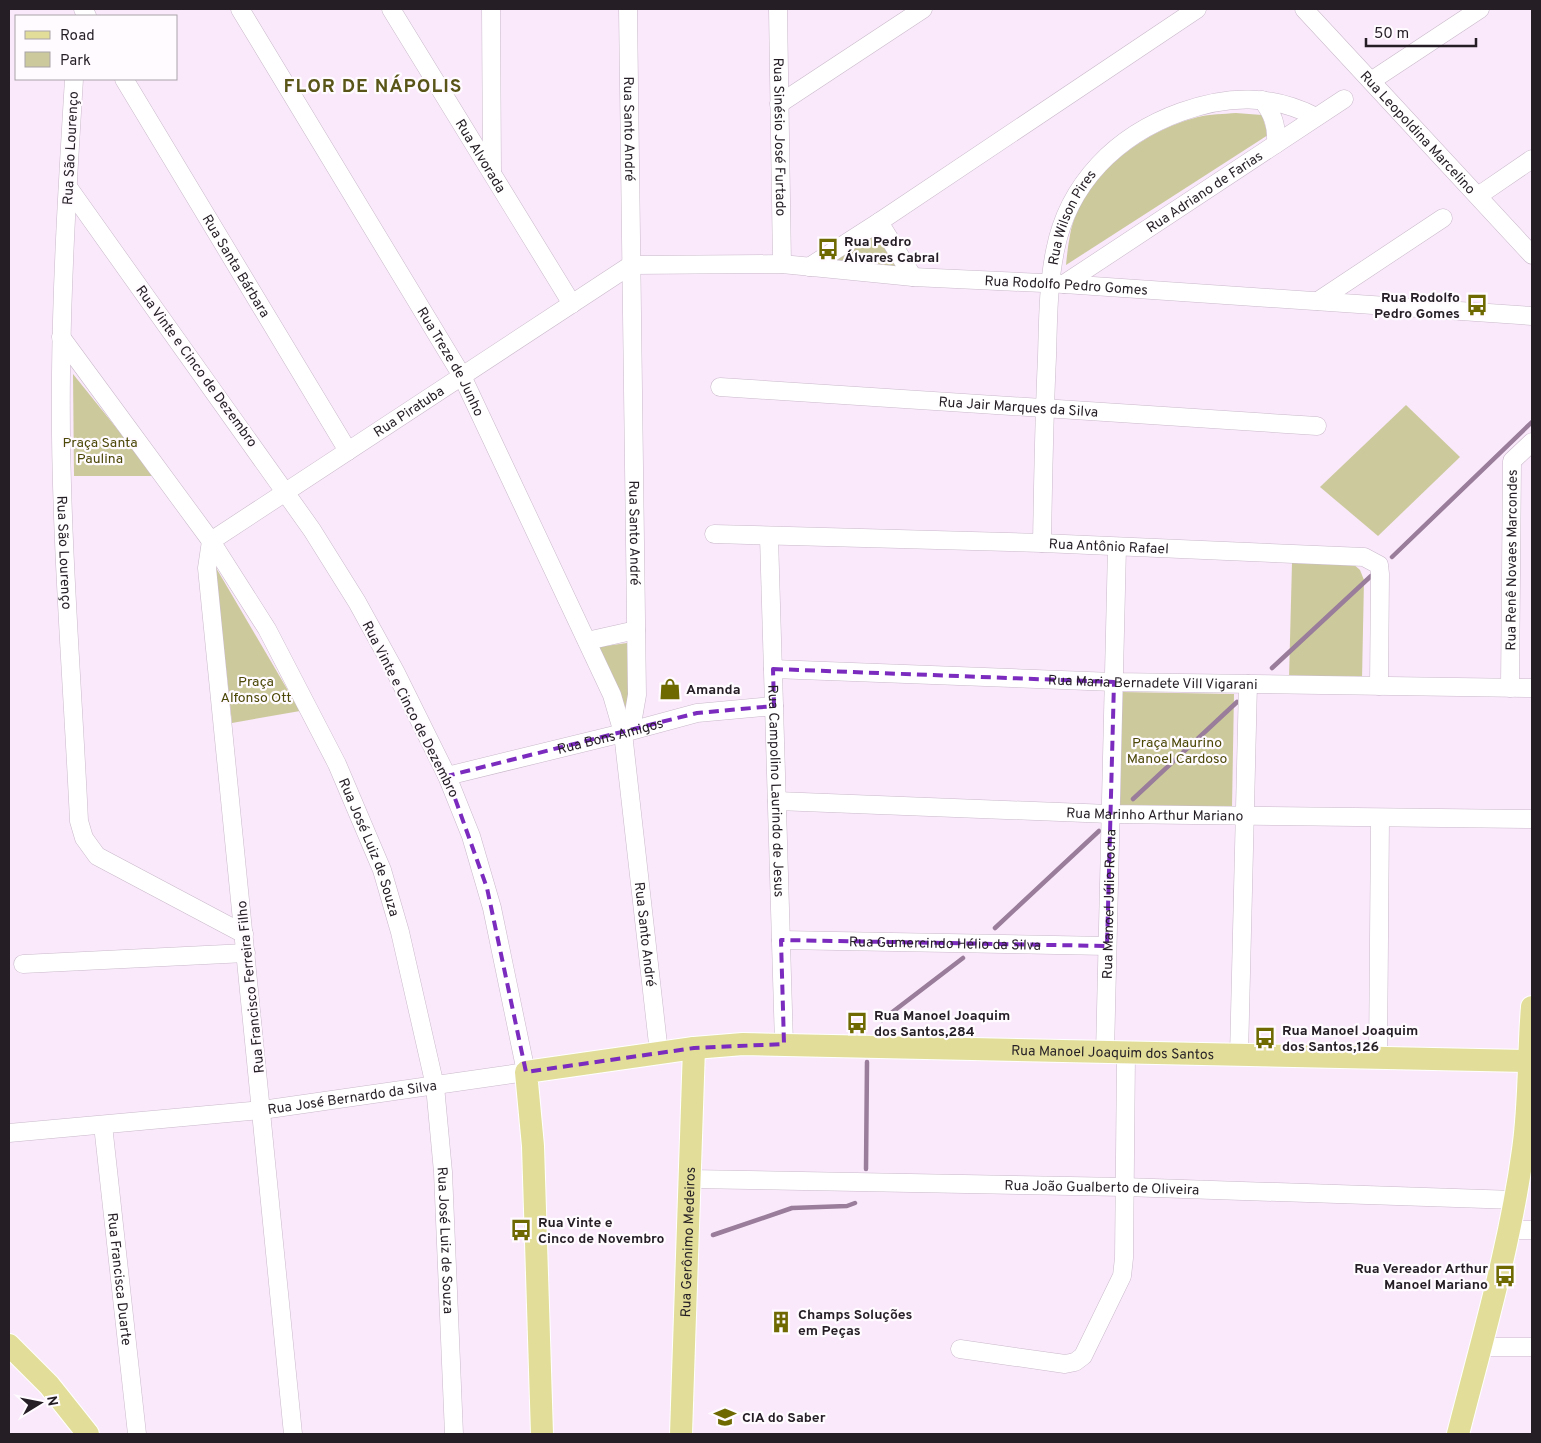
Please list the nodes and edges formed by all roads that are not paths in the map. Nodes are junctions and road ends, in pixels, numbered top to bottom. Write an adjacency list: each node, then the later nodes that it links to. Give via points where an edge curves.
1 (240, 9): 34 (street, Rua Treze de Junho)
2 (391, 9): 19 (street, Rua Alvorada)
3 (491, 9): 19 (street)
4 (628, 9): 26 (street, Rua Santo André)
5 (778, 9): 15 (street, Rua Sinésio José Furtado)
6 (923, 9): 15 (street)
7 (1198, 9): 23 (street)
8 (1304, 9): 12 (street, Rua Leopoldina Marcelino)
9 (1480, 9): 12 (street)
10 (74, 80): 20 (street, Rua São Lourenço)
11 (125, 80): 39 (street, Rua Santa Bárbara)
12 (1371, 81): 21 (street, Rua Leopoldina Marcelino)
13 (1344, 99): 16 (street, Rua Adriano de Farias)
14 (1262, 100): 16 (street, Rua Wilson Pires, via 1287,104); 17 (street, via 1274,117); 29 (street, Rua Wilson Pires, via 1213,103 1190,109 1146,127 1114,150 1085,180 1067,210 1055,252)
15 (779, 104): 25 (street, Rua Sinésio José Furtado)
16 (1316, 117): 17 (street, Rua Adriano de Farias)
17 (1276, 144): 29 (street, Rua Adriano de Farias)
18 (1532, 159): 21 (street)
19 (492, 174): 31 (street, Rua Alvorada)
20 (68, 187): 33 (street, Rua São Lourenço); 40 (street, Rua Vinte e Cinco de Dezembro)
21 (1478, 196): 24 (street, Rua Leopoldina Marcelino)
22 (1443, 218): 30 (street)
23 (879, 222): 27 (street); 28 (street)
24 (1532, 255)
25 (782, 264): 26 (street, Rua Rodolfo Pedro Gomes); 27 (street, Rua Rodolfo Pedro Gomes)
26 (631, 265): 31 (street, Rua Piratuba); 46 (street, Rua Santo André)
27 (809, 267): 28 (street, Rua Rodolfo Pedro Gomes)
28 (913, 277): 29 (street, Rua Rodolfo Pedro Gomes)
29 (1057, 284): 30 (street, Rua Rodolfo Pedro Gomes); 36 (street, Rua Wilson Pires)
30 (1318, 301): 32 (street, Rua Rodolfo Pedro Gomes)
31 (572, 304): 34 (street, Rua Piratuba)
32 (1532, 316)
33 (62, 337): 43 (street, Rua José Luiz de Souza); 62 (street, Rua São Lourenço, via 66,575 80,821 84,838 98,856)
34 (462, 376): 39 (street, Rua Piratuba); 47 (street, Rua Treze de Junho)
35 (720, 387): 36 (street, Rua Jair Marques da Silva)
36 (1044, 408): 37 (street, Rua Jair Marques da Silva); 44 (street, Rua Wilson Pires)
37 (1317, 426)
38 (1532, 442): 52 (street, Rua Renê Novaes Marcondes, via 1512,461)
39 (348, 451): 40 (street, Rua Piratuba)
40 (286, 491): 43 (street, Rua Piratuba); 56 (street, Rua Vinte e Cinco de Dezembro, via 365,616)
41 (714, 534): 42 (street, Rua Antônio Rafael)
42 (769, 537): 44 (street, Rua Antônio Rafael); 48 (street, Rua Campolino Laurindo de Jesus)
43 (211, 541): 62 (street, Rua Francisco Ferreira Filho, via 207,568); 76 (street, Rua José Luiz de Souza, via 292,674 372,843 398,924)
44 (1042, 543): 45 (street, Rua Antônio Rafael)
45 (1117, 546): 49 (street, Rua Manoel Júlio Rocha); 51 (street, Rua Antônio Rafael, via 1371,559 1379,565 1380,574)
46 (636, 630): 47 (street); 55 (street, Rua Santo André, via 636,708)
47 (587, 641): 55 (street, Rua Treze de Junho, via 617,707)
48 (773, 669): 49 (street, Rua Maria Bernadete Vill Vigarani); 54 (street, Rua Campolino Laurindo de Jesus)
49 (1114, 682): 50 (street, Rua Maria Bernadete Vill Vigarani); 58 (street, Rua Manoel Júlio Rocha)
50 (1248, 684): 51 (street, Rua Maria Bernadete Vill Vigarani); 59 (street)
51 (1379, 686): 52 (street, Rua Maria Bernadete Vill Vigarani)
52 (1510, 688): 53 (street, Rua Maria Bernadete Vill Vigarani)
53 (1532, 688)
54 (774, 706): 55 (street, Rua Bons Amigos, via 697,713); 57 (street, Rua Campolino Laurindo de Jesus)
55 (623, 734): 56 (street, Rua Bons Amigos); 70 (street, Rua Santo André)
56 (447, 776): 75 (street, Rua Vinte e Cinco de Dezembro, via 487,888)
57 (777, 801): 58 (street, Rua Marinho Arthur Mariano); 63 (street, Rua Campolino Laurindo de Jesus)
58 (1110, 814): 59 (street, Rua Marinho Arthur Mariano); 64 (street, Rua Manoel Júlio Rocha)
59 (1245, 817): 60 (street, Rua Marinho Arthur Mariano); 72 (street)
60 (1380, 818): 61 (street, Rua Marinho Arthur Mariano); 73 (street)
61 (1532, 819)
62 (244, 934): 65 (street, Rua Francisco Ferreira Filho)
63 (781, 940): 64 (street, Rua Gumercindo Hélio da Silva); 68 (street, Rua Campolino Laurindo de Jesus)
64 (1108, 946): 71 (street, Rua Manoel Júlio Rocha)
65 (246, 953): 66 (street); 77 (street, Rua Francisco Ferreira Filho)
66 (22, 964)
67 (1532, 1018): 74 (main road)
68 (784, 1044): 69 (main road, Rua Manoel Joaquim dos Santos); 71 (main road, Rua Manoel Joaquim dos Santos)
69 (694, 1048): 70 (main road, Rua José Bernardo da Silva); 81 (main road, Rua Gerônimo Medeiros)
70 (659, 1053): 75 (main road, Rua José Bernardo da Silva)
71 (1116, 1053): 72 (main road, Rua Manoel Joaquim dos Santos); 82 (street, Rua Manoel Júlio Rocha)
72 (1239, 1056): 73 (main road, Rua Manoel Joaquim dos Santos)
73 (1378, 1059): 74 (main road, Rua Manoel Joaquim dos Santos)
74 (1530, 1061): 80 (main road)
75 (526, 1072): 76 (street, Rua José Bernardo da Silva); 94 (main road, Rua Vinte e Cinco de Dezembro, via 533,1146)
76 (435, 1086): 77 (street, Rua José Bernardo da Silva); 93 (street, Rua José Luiz de Souza, via 443,1172)
77 (262, 1110): 78 (street, Rua José Bernardo da Silva); 92 (street, Rua Francisco Ferreira Filho)
78 (103, 1125): 79 (street, Rua José Bernardo da Silva); 91 (street, Rua Francisca Duarte)
79 (9, 1133)
80 (1528, 1150): 83 (main road)
81 (690, 1179): 82 (street, Rua João Gualberto de Oliveira); 95 (main road, Rua Gerônimo Medeiros)
82 (1124, 1187): 83 (street, Rua João Gualberto de Oliveira); 89 (street, Rua Manoel Júlio Rocha, via 1122,1276 1082,1356 1065,1364)
83 (1514, 1200): 84 (main road)
84 (1509, 1230): 85 (street); 88 (main road)
85 (1532, 1230)
86 (9, 1345): 90 (main road, via 48,1385)
87 (1532, 1346): 88 (street)
88 (1480, 1347): 96 (main road)
89 (960, 1349)
90 (88, 1434)
91 (137, 1434)
92 (293, 1434)
93 (454, 1434)
94 (542, 1434)
95 (681, 1434)
96 (1458, 1434)

